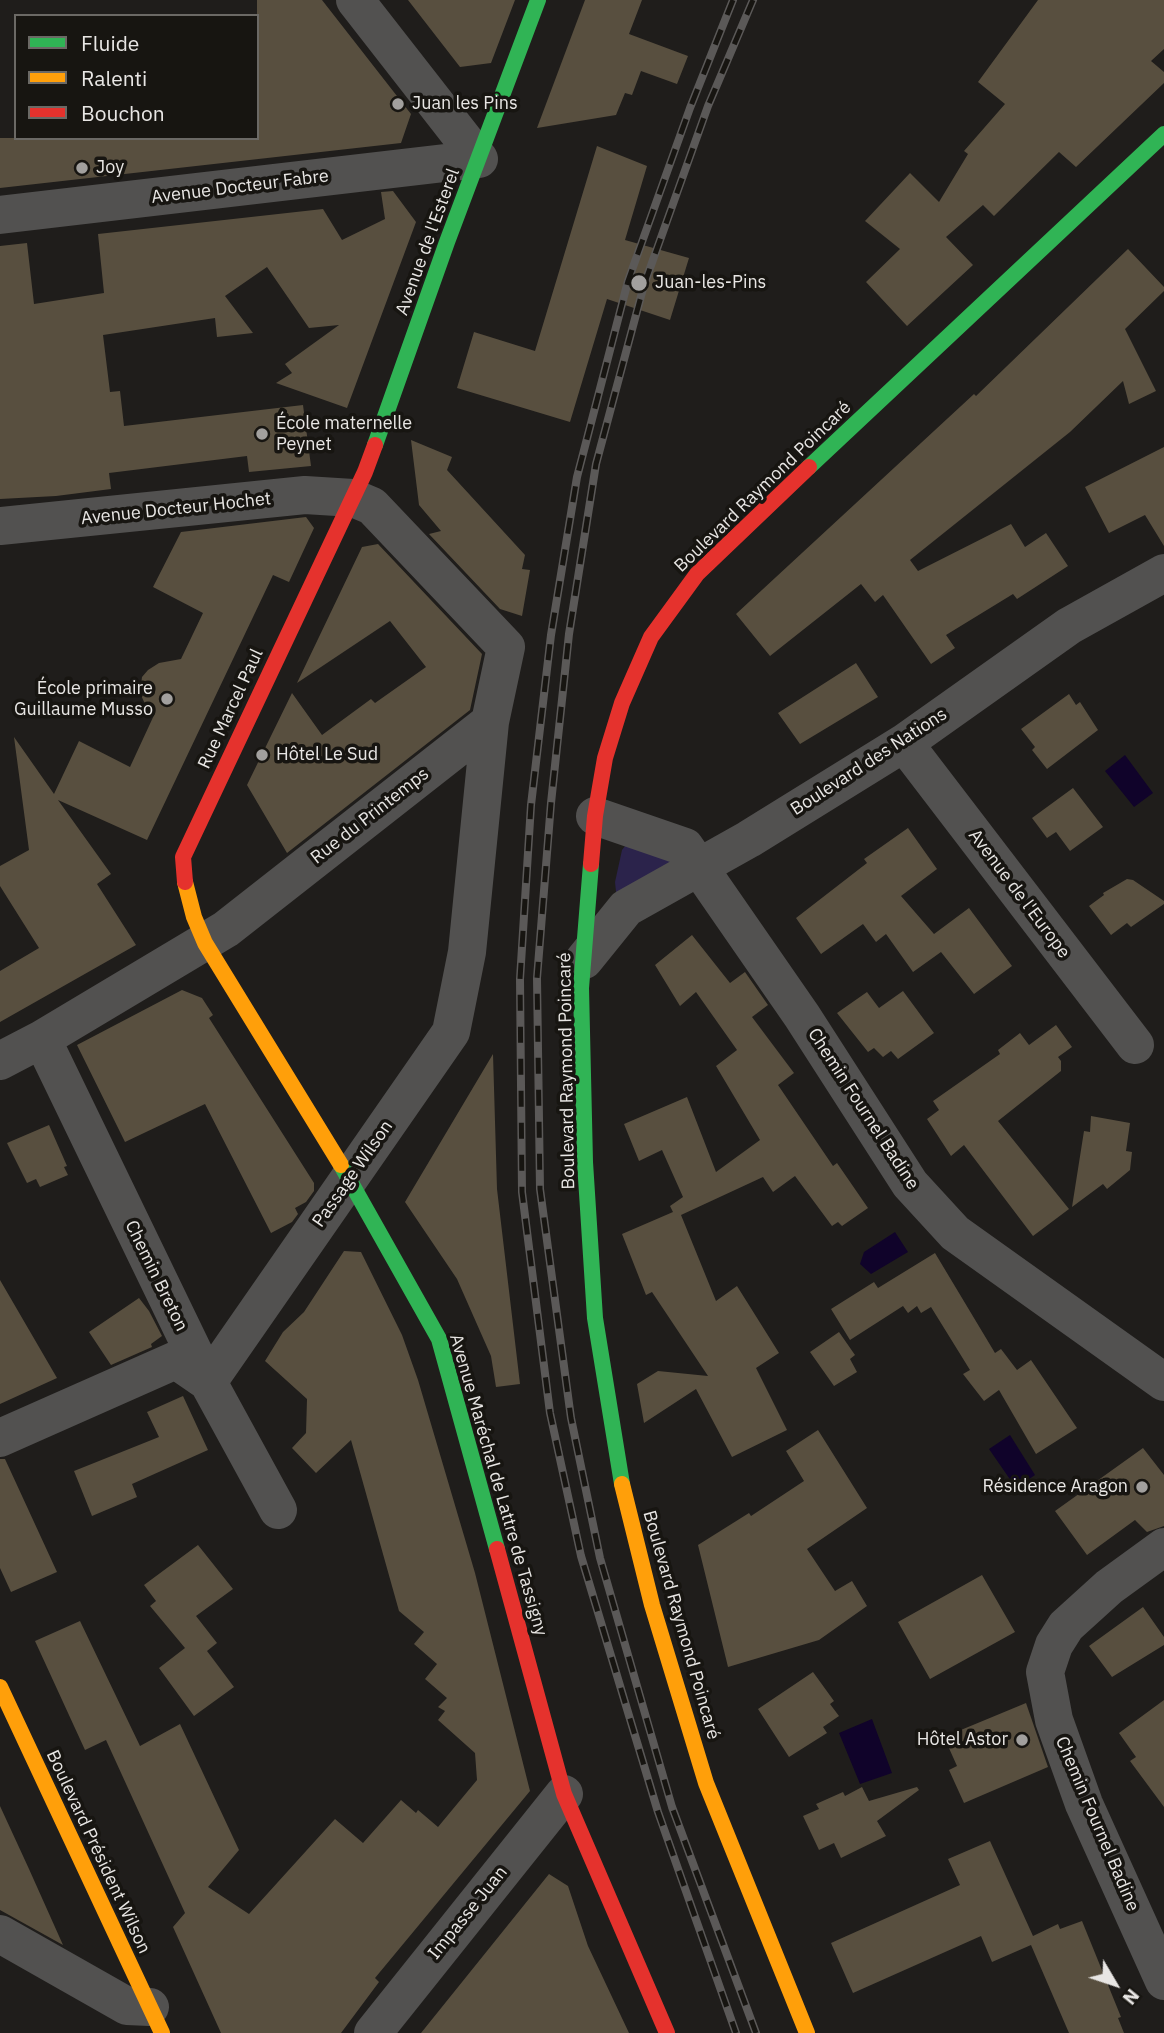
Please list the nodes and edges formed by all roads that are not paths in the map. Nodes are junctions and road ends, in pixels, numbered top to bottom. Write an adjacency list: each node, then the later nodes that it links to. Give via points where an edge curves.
1 (355, 0): 4 (street)
2 (538, 0): 4 (main road, Avenue de l'Esterel)
3 (1164, 134): 11 (main road, Boulevard Raymond Poincaré, via 697,574 651,637 622,703 605,758)
4 (479, 159): 5 (street, Avenue Docteur Fabre); 6 (main road, Avenue de l'Esterel)
5 (0, 215)
6 (353, 498): 7 (street, Avenue Docteur Hochet, via 305,495); 9 (street, via 372,506 506,647); 13 (main road, Rue Marcel Paul, via 183,857 184,880)
7 (0, 526)
8 (1164, 573): 10 (street, Boulevard des Nations, via 1069,626)
9 (490, 722): 13 (street, Rue du Printemps); 18 (street, Passage Wilson, via 467,952 452,1032)
10 (904, 743): 12 (street, Boulevard des Nations); 16 (street, Avenue de l'Europe)
11 (595, 816): 12 (street, Chemin Fournel Badine, via 685,847); 14 (main road, Boulevard Raymond Poincaré)
12 (699, 867): 14 (street, Boulevard des Nations, via 626,908); 20 (street, Chemin Fournel Badine, via 802,1016 909,1184 956,1233)
13 (205, 943): 15 (street, Rue du Printemps); 18 (main road, Avenue Maréchal de Lattre de Tassigny)
14 (584, 960): 31 (main road, Boulevard Raymond Poincaré, via 584,1162 595,1318 617,1464 652,1605 706,1783)
15 (42, 1039): 17 (street, Rue du Printemps); 19 (street, Chemin Breton)
16 (1135, 1045)
17 (0, 1061)
18 (349, 1178): 19 (street, Passage Wilson); 25 (main road, Avenue Maréchal de Lattre de Tassigny, via 439,1339)
19 (208, 1382): 21 (street, via 176,1360); 22 (street, Chemin Breton)
20 (1164, 1382)
21 (0, 1438)
22 (278, 1510)
23 (1164, 1547): 27 (street, Chemin Fournel Badine, via 1066,1626 1045,1672 1054,1720 1084,1804)
24 (0, 1687): 28 (main road, Boulevard Président Wilson)
25 (564, 1794): 29 (street, Impasse Juan); 30 (main road, Avenue Maréchal de Lattre de Tassigny)
26 (0, 1934): 28 (street)
27 (1164, 1981)
28 (156, 2020)
29 (373, 2033)
30 (667, 2033)
31 (807, 2033)

